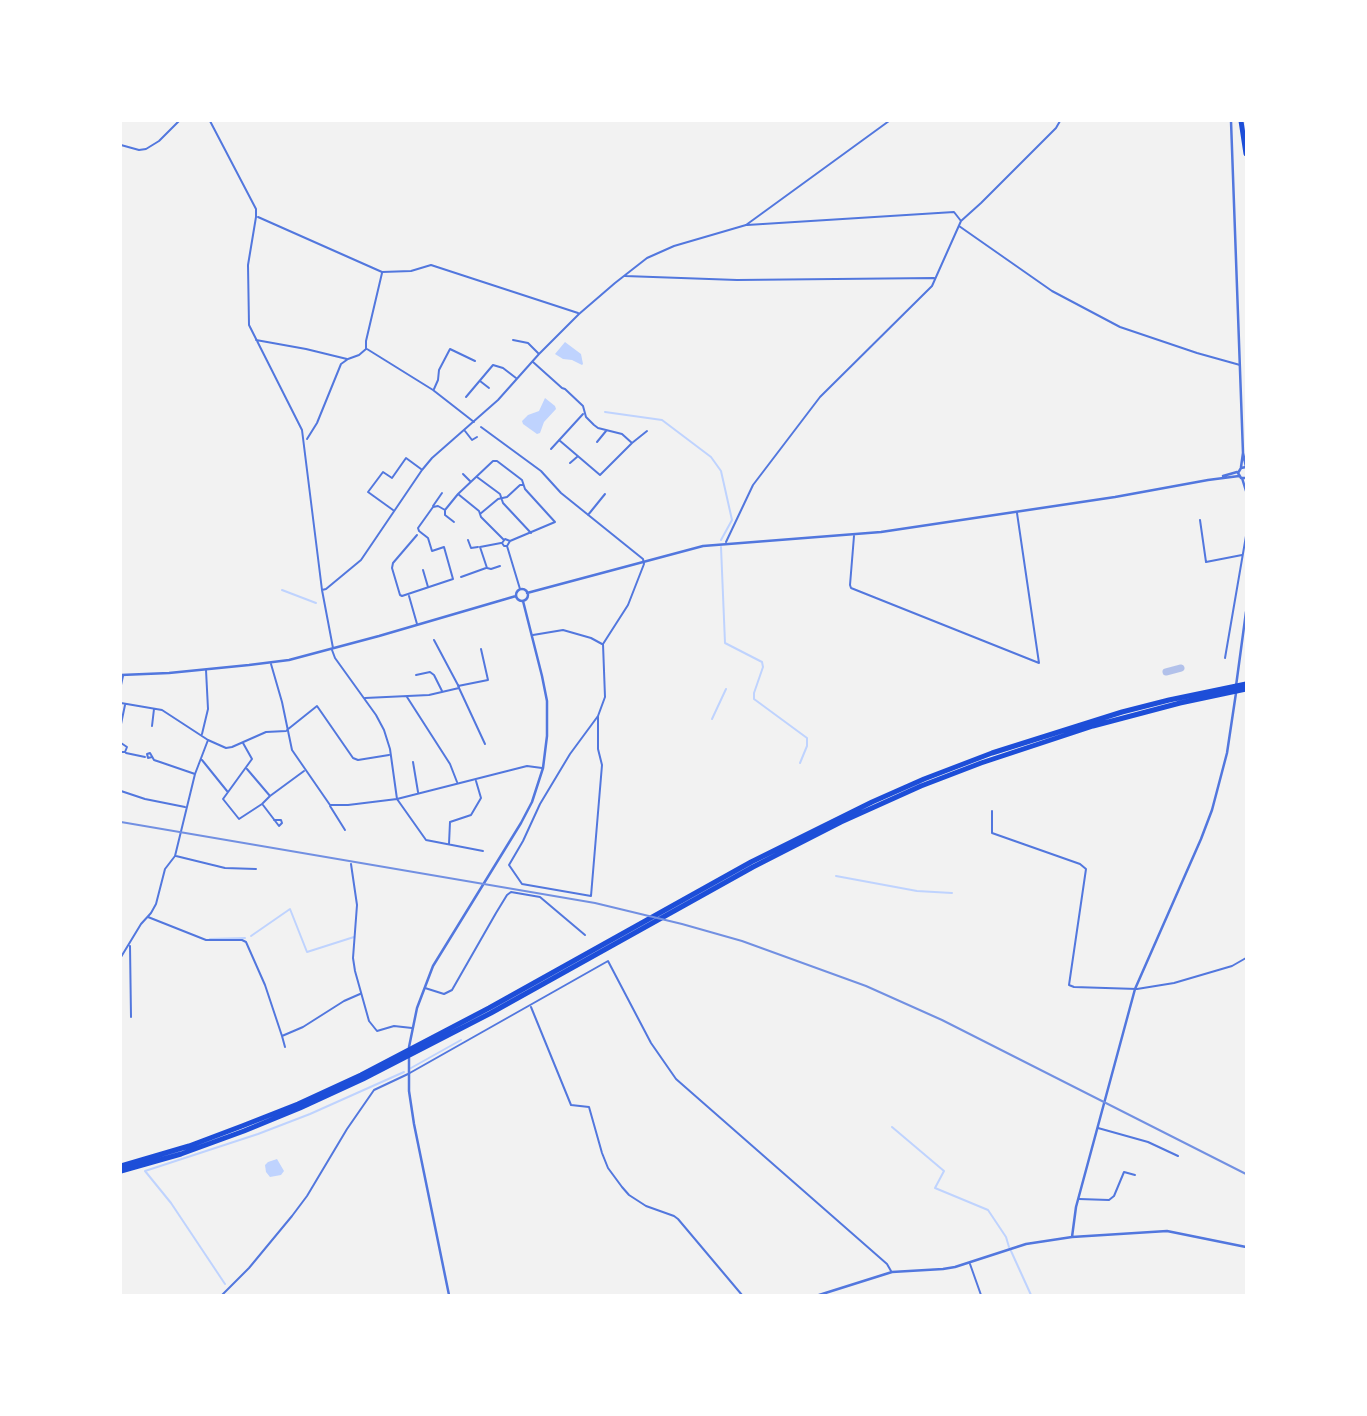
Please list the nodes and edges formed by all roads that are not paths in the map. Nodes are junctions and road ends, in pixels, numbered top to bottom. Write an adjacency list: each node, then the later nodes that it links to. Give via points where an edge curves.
1 (179, 121): 7 (street, via 146,149)
2 (210, 121): 9 (street)
3 (888, 121): 11 (street)
4 (1060, 121): 10 (street)
5 (1231, 121): 26 (street)
6 (1241, 121): 8 (highway)
7 (121, 145)
8 (1246, 154)
9 (256, 217): 13 (street); 17 (street, via 248,265 248,310)
10 (961, 221): 11 (street, via 954,212); 12 (street)
11 (746, 225): 14 (street, via 670,248)
12 (958, 225): 15 (street); 26 (street, via 1052,291 1120,327)
13 (382, 272): 16 (street, via 431,265); 19 (street)
14 (624, 276): 15 (street); 16 (street)
15 (936, 278): 73 (street, via 820,397 753,485)
16 (579, 314): 20 (street)
17 (256, 340): 21 (street); 40 (street)
18 (513, 340): 20 (street, via 528,343)
19 (366, 349): 22 (street); 30 (street)
20 (539, 354): 24 (street)
21 (338, 357): 22 (street); 25 (street)
22 (348, 359): 25 (street)
23 (475, 361): 30 (street, via 450,349)
24 (532, 362): 27 (street); 32 (street, via 583,406)
25 (341, 364): 40 (street)
26 (1240, 365): 46 (street)
27 (517, 378): 28 (street, via 493,365); 33 (street)
28 (480, 380): 29 (street); 31 (street)
29 (489, 388)
30 (433, 390): 33 (street)
31 (466, 397)
32 (584, 413): 35 (street, via 594,425); 39 (street)
33 (474, 422): 36 (street)
34 (481, 427): 63 (street, via 541,471)
35 (607, 430): 41 (street); 42 (street)
36 (464, 431): 38 (street, via 472,440); 47 (street)
37 (647, 431): 42 (street)
38 (477, 436)
39 (559, 440): 43 (street); 44 (street)
40 (305, 441): 84 (street)
41 (597, 442)
42 (632, 443): 44 (street, via 600,475)
43 (551, 449)
44 (578, 456): 45 (street)
45 (570, 463)
46 (1245, 467): 50 (street)
47 (422, 470): 60 (street); 60 (street, via 406,458 392,478 383,472 368,492)
48 (463, 474): 51 (street)
49 (477, 476): 51 (street); 52 (street, via 498,461); 57 (street)
50 (1242, 476): 53 (street); 61 (street)
51 (471, 482): 55 (street)
52 (524, 485): 57 (street); 66 (street, via 555,522)
53 (1246, 491)
54 (442, 493): 58 (street)
55 (457, 494): 59 (street); 62 (street)
56 (605, 494): 63 (street)
57 (502, 498): 62 (street); 66 (street)
58 (433, 507): 59 (street); 82 (street, via 418,528 432,551 444,547 453,579)
59 (445, 510): 65 (street)
60 (394, 511): 84 (street, via 361,560)
61 (1016, 512): 68 (street); 68 (street, via 1040,663 851,588)
62 (480, 514): 71 (street)
63 (587, 515): 77 (street)
64 (1200, 520): 76 (street, via 1206,562)
65 (454, 522)
66 (531, 533): 72 (street)
67 (417, 535): 86 (street, via 391,568 400,595)
68 (854, 535): 73 (street)
69 (1246, 536): 76 (street)
70 (468, 540): 75 (street, via 471,548)
71 (503, 541): 72 (street); 74 (street); 75 (street)
72 (510, 541): 74 (street)
73 (726, 543): 77 (street)
74 (507, 546): 83 (street)
75 (480, 547): 79 (street)
76 (1243, 555): 96 (street)
77 (644, 562): 85 (street); 93 (street, via 628,605)
78 (500, 566): 79 (street)
79 (487, 568): 81 (street)
80 (422, 570): 82 (street)
81 (461, 577)
82 (428, 588): 86 (street)
83 (520, 589): 85 (street); 87 (street)
84 (322, 590): 94 (street)
85 (527, 593): 88 (street)
86 (408, 595): 90 (street)
87 (516, 596): 88 (street); 90 (street)
88 (523, 601): 91 (street)
89 (1246, 612): 157 (street, via 1227,753 1212,810)
90 (418, 625): 94 (street)
91 (533, 636): 93 (street, via 563,630); 128 (street, via 547,701)
92 (434, 640): 102 (street)
93 (603, 644): 113 (street, via 605,697)
94 (332, 648): 97 (street); 106 (street)
95 (481, 649): 102 (street, via 488,680)
96 (1224, 658)
97 (271, 663): 98 (street); 117 (street)
98 (206, 669): 99 (street); 118 (street, via 208,709)
99 (122, 675): 101 (street)
100 (416, 675): 104 (street, via 430,672)
101 (121, 685)
102 (459, 687): 104 (street); 122 (street)
103 (1246, 687): 108 (highway); 132 (highway, via 1093,726)
104 (443, 692): 105 (street)
105 (407, 696): 106 (street); 133 (street, via 450,764)
106 (364, 698): 124 (street, via 384,730)
107 (1153, 698): 108 (highway)
108 (1168, 700): 114 (highway)
109 (121, 704): 110 (street)
110 (126, 704): 111 (street); 115 (street)
111 (154, 709): 116 (street); 118 (street)
112 (1113, 710): 114 (highway)
113 (598, 716): 113 (street, via 540,804 509,865 522,884 591,896 602,765)
114 (1104, 717): 132 (highway, via 992,753)
115 (121, 724)
116 (152, 726)
117 (286, 731): 121 (street, via 265,732); 124 (street, via 317,706 353,758); 129 (street)
118 (201, 736): 119 (street)
119 (208, 740): 121 (street, via 229,748); 125 (street)
120 (121, 742): 123 (street, via 127,747); 123 (street, via 121,752)
121 (243, 742): 127 (street, via 252,759)
122 (485, 744)
123 (125, 752): 130 (street)
124 (390, 755): 138 (street)
125 (201, 759): 130 (street); 134 (street)
126 (413, 762): 136 (street)
127 (246, 768): 134 (street); 137 (street)
128 (543, 768): 131 (street, via 527,766); 156 (street, via 515,834)
129 (305, 771): 137 (street); 140 (street)
130 (195, 774): 141 (street)
131 (476, 780): 133 (street); 145 (street, via 481,798 471,815 450,821)
132 (928, 781): 151 (highway, via 805,834)
133 (457, 784): 136 (street)
134 (228, 791): 139 (street, via 223,799 239,819)
135 (121, 792): 141 (street)
136 (418, 793): 138 (street)
137 (270, 796): 139 (street)
138 (397, 799): 140 (street); 145 (street, via 426,841)
139 (262, 804): 143 (street)
140 (330, 805): 144 (street)
141 (186, 807): 147 (street)
142 (992, 811): 157 (street, via 992,833 1086,869 1069,985)
143 (274, 820)
144 (345, 830)
145 (449, 845): 146 (street)
146 (484, 851)
147 (174, 856): 149 (street, via 225,868); 150 (street)
148 (351, 864): 158 (street, via 357,905 353,958)
149 (256, 869)
150 (148, 917): 153 (street); 162 (street, via 206,940 246,942)
151 (641, 926): 164 (highway); 164 (highway, via 503,1007)
152 (585, 935): 156 (street, via 540,897 511,892 452,990 444,994)
153 (130, 945): 154 (street); 160 (street)
154 (121, 957)
155 (1246, 958): 157 (street, via 1174,983)
156 (424, 987): 161 (street)
157 (1135, 989): 166 (street)
158 (361, 993): 161 (street, via 376,1031); 162 (street)
159 (530, 1006): 165 (street); 174 (street, via 608,961 651,1043 676,1079); 177 (street, via 570,1105 589,1107 608,1168 629,1195 678,1219)
160 (131, 1017)
161 (412, 1028): 165 (street)
162 (282, 1036): 163 (street)
163 (285, 1047)
164 (396, 1060): 168 (highway, via 251,1123)
165 (408, 1074): 175 (street, via 369,1095 307,1196); 176 (street)
166 (1097, 1128): 167 (street); 170 (street)
167 (1178, 1156)
168 (121, 1168)
169 (1135, 1175): 170 (street, via 1124,1172 1110,1200)
170 (1077, 1199): 171 (street)
171 (1072, 1237): 172 (street, via 1161,1231); 173 (street, via 1026,1244)
172 (1246, 1247)
173 (969, 1264): 174 (street); 179 (street)
174 (892, 1272): 178 (street)
175 (222, 1295)
176 (449, 1295)
177 (742, 1295)
178 (819, 1295)
179 (981, 1295)

